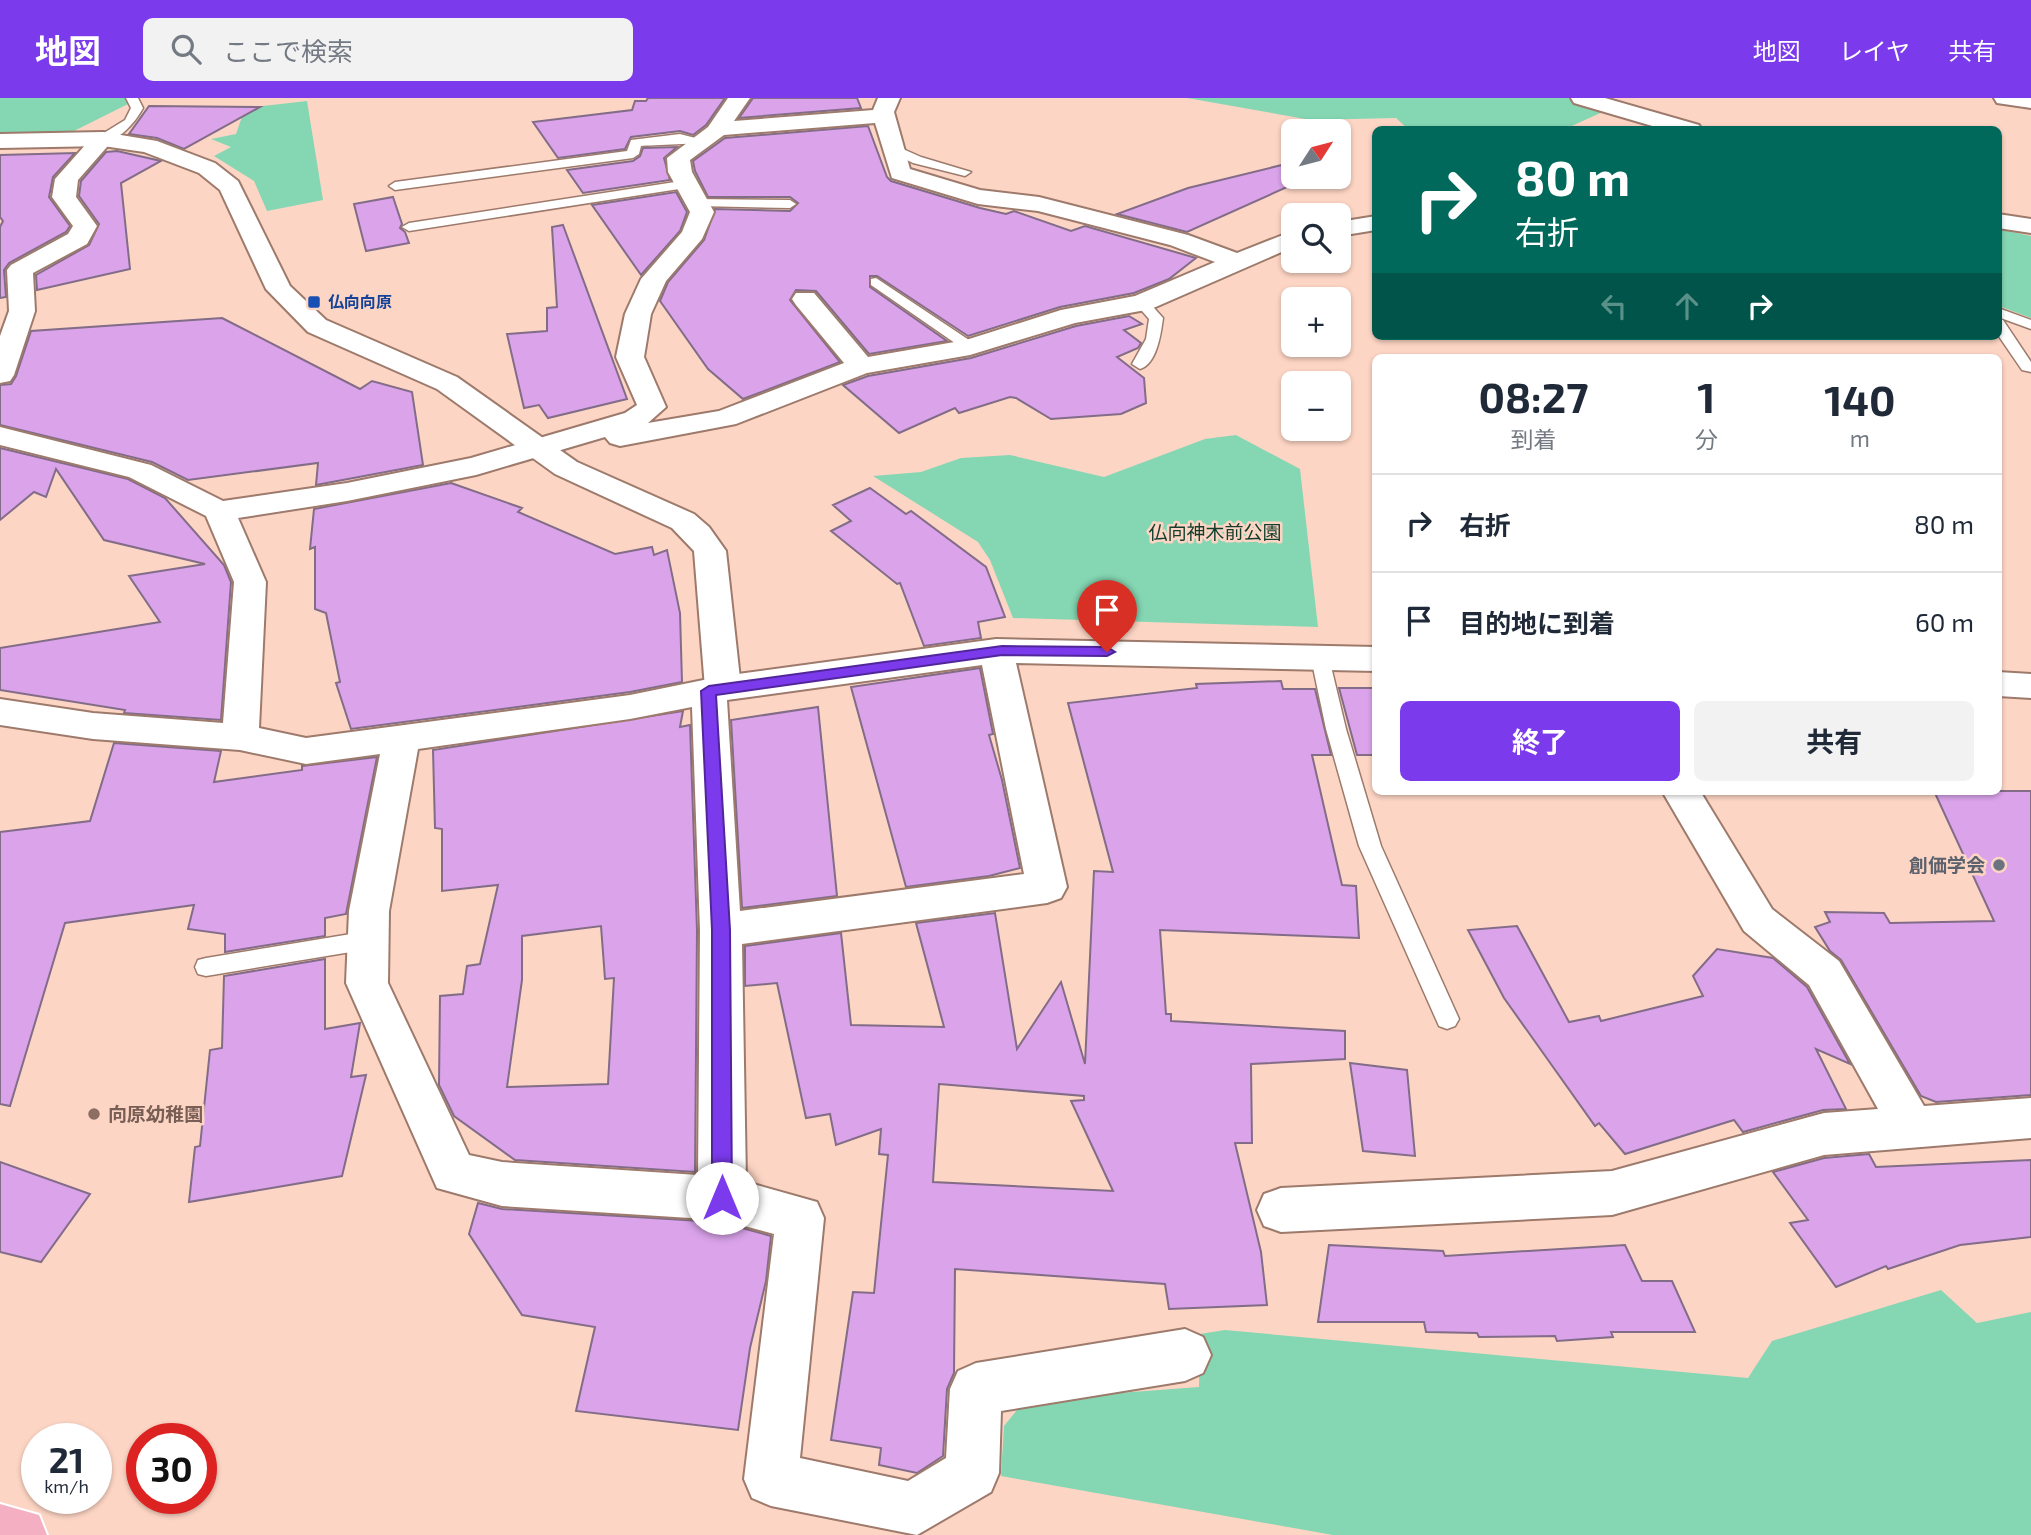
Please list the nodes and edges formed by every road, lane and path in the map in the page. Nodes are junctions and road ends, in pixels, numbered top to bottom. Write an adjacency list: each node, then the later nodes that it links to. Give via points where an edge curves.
1 (132, 98): 9 (lane, via 137,108 130,122)
2 (739, 98): 8 (street)
3 (1582, 98): 7 (street)
4 (1996, 98): 5 (street)
5 (2019, 102)
6 (886, 107): 8 (street); 11 (street)
7 (1675, 126)
8 (709, 135): 13 (lane, via 635,143 633,154); 14 (street, via 678,158 680,172)
9 (103, 139): 10 (street); 33 (street, via 67,179 64,197 85,226 78,239 20,270 22,311); 35 (street, via 149,146 207,168 230,186 279,289 302,314 317,326 447,383)
10 (0, 141)
11 (894, 149): 12 (lane); 22 (street, via 900,173 978,197 1039,204 1179,240)
12 (965, 172)
13 (395, 186)
14 (693, 193): 15 (lane); 18 (lane); 35 (street, via 702,212 693,234 654,279 638,314 630,357 652,407 635,419)
15 (790, 204)
16 (2002, 222): 19 (street)
17 (1372, 224): 20 (street)
18 (409, 226)
19 (2031, 226)
20 (1351, 227)
21 (1281, 245): 22 (street)
22 (1240, 262): 25 (street)
23 (876, 282): 29 (lane)
24 (805, 299): 31 (street)
25 (1142, 303): 29 (street, via 1070,316); 30 (lane, via 1156,318 1153,339)
26 (2002, 314): 27 (lane)
27 (2031, 325)
28 (2002, 329): 32 (lane)
29 (970, 347): 31 (street)
30 (1140, 364)
31 (861, 366): 35 (street, via 726,418 584,446)
32 (2031, 367)
33 (0, 375)
34 (0, 436): 36 (street, via 140,471)
35 (538, 450): 36 (street, via 360,489); 42 (street, via 566,468 667,511 698,534 710,551 714,570)
36 (219, 511): 44 (street, via 250,582)
37 (996, 652): 38 (street); 42 (street); 47 (street, via 1046,887)
38 (1320, 658): 39 (street); 50 (lane, via 1370,846)
39 (1372, 659)
40 (2002, 684): 41 (street)
41 (2031, 686)
42 (716, 689): 45 (street, via 630,707); 47 (street)
43 (0, 712): 44 (street, via 93,726)
44 (240, 737): 45 (street, via 306,751)
45 (402, 738): 48 (street, via 369,911)
46 (1683, 795): 52 (street, via 1758,920 1824,973)
47 (721, 930): 53 (street)
48 (369, 940): 49 (lane); 53 (street, via 368,983 454,1173 502,1184)
49 (206, 968)
50 (1447, 1019)
51 (2031, 1118): 52 (street)
52 (1910, 1126): 54 (street, via 1824,1134 1612,1193)
53 (722, 1198): 55 (street, via 800,1218 771,1479 913,1509 972,1473 976,1389)
54 (1281, 1210)
55 (1185, 1355)
56 (0, 1532): 57 (highway)
57 (19, 1535)

